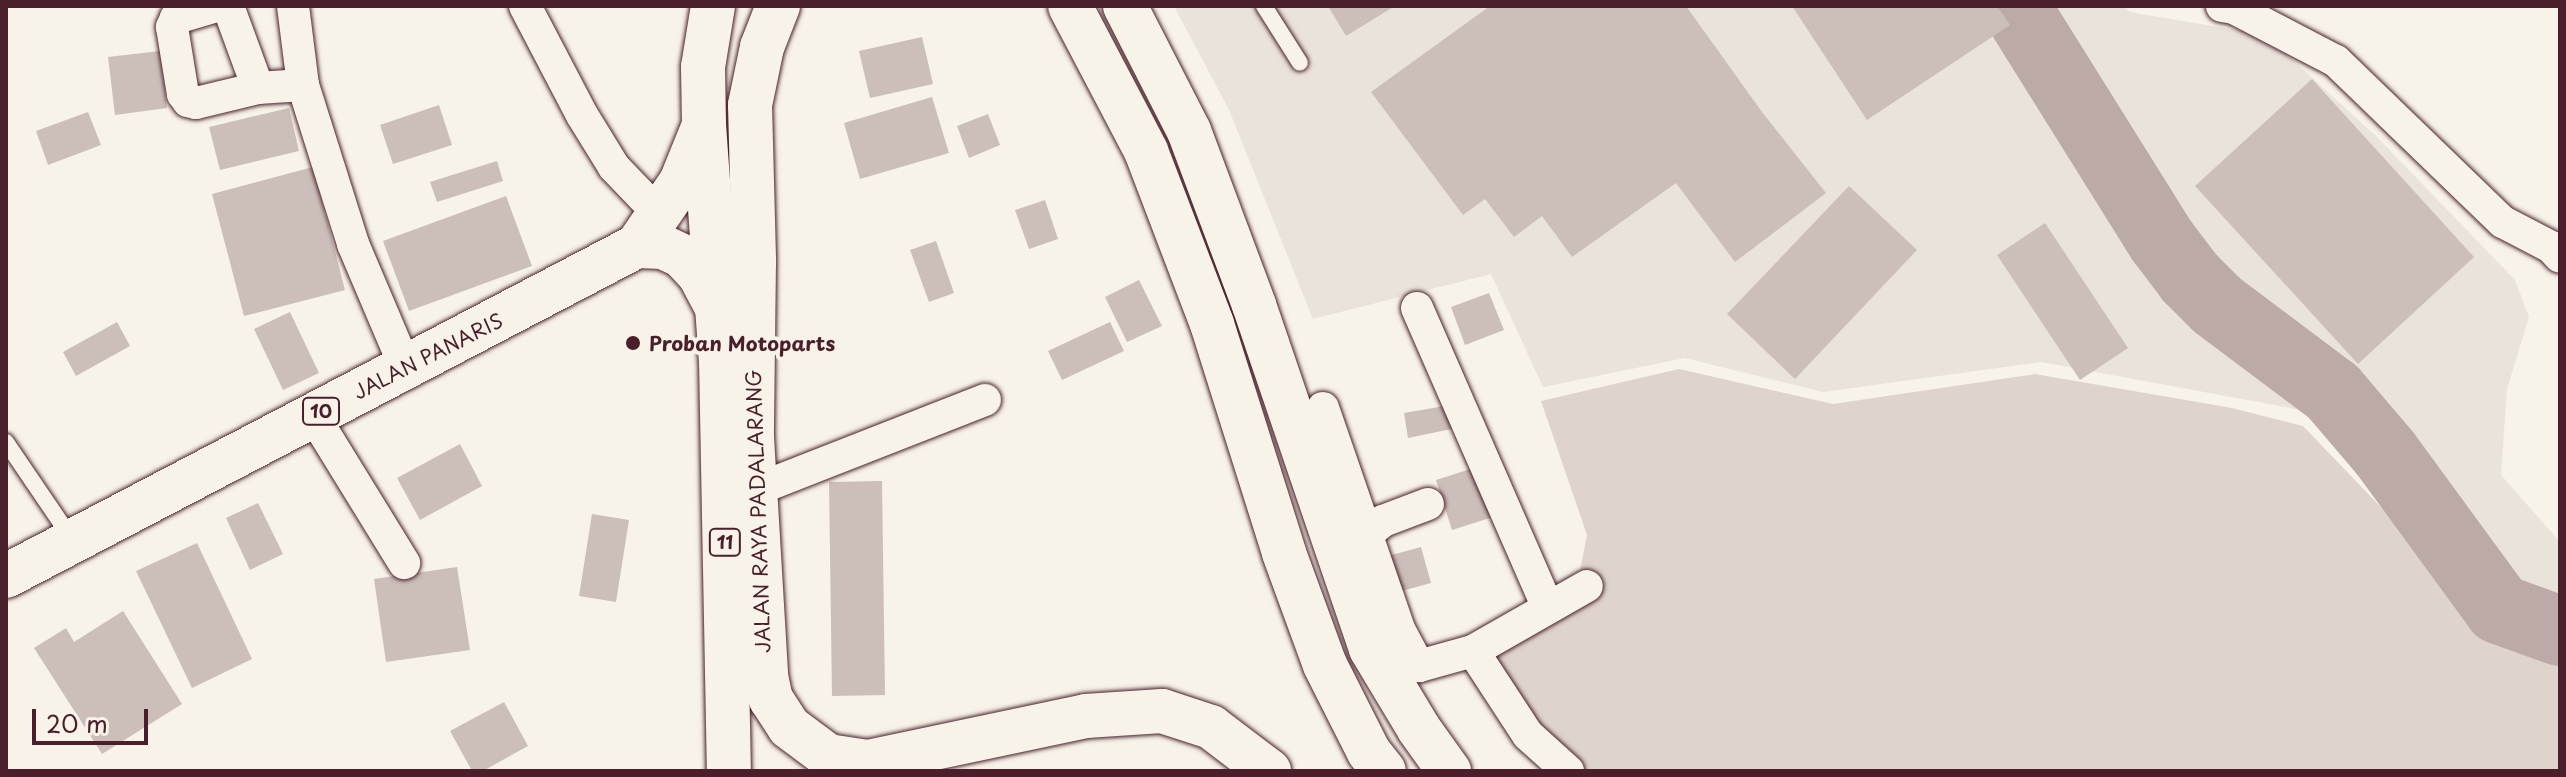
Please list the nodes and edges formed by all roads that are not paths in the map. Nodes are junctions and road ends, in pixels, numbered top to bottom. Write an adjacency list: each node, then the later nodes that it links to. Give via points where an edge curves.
1 (217, 6): 13 (street, via 174,21 183,94 196,103)
2 (228, 6): 13 (street)
3 (293, 6): 12 (street)
4 (525, 6): 15 (street)
5 (713, 6): 14 (main road, JALAN RAYA PADALARANG / 11, via 703,67)
6 (778, 6): 24 (main road, JALAN RAYA PADALARANG, via 762,47 750,105)
7 (1070, 6): 37 (main road, via 1146,151 1212,324 1325,665)
8 (1125, 6): 38 (main road, via 1189,131 1371,649)
9 (1264, 6): 11 (lane)
10 (2222, 6): 16 (street, via 2336,61 2503,222)
11 (1300, 63)
12 (303, 85): 13 (street); 19 (street, via 353,244)
13 (258, 88)
14 (704, 125): 15 (main road, JALAN PANARIS / 10, via 681,182); 18 (main road, JALAN RAYA PADALARANG / 11)
15 (648, 230): 18 (main road, via 663,247 682,256 709,288); 19 (main road, JALAN PANARIS / 10)
16 (2557, 249)
17 (1417, 308): 31 (street)
18 (720, 314): 34 (main road, JALAN RAYA PADALARANG / 11)
19 (406, 369): 22 (main road, JALAN PANARIS / 10)
20 (985, 400): 24 (street)
21 (1323, 408): 26 (street)
22 (313, 415): 27 (main road, JALAN PANARIS / 10); 28 (street)
23 (6, 442): 27 (lane)
24 (755, 490): 33 (main road, JALAN RAYA PADALARANG, via 766,676 771,699 789,727 817,750 853,762 899,758)
25 (1428, 504): 26 (street, via 1383,521)
26 (1367, 534): 32 (street, via 1400,631 1419,666)
27 (73, 541): 29 (main road, JALAN PANARIS / 10)
28 (404, 563)
29 (6, 576)
30 (1587, 586): 31 (street)
31 (1547, 606): 32 (street)
32 (1473, 651): 39 (street, via 1528,735)
33 (1002, 735): 35 (main road); 36 (main road, via 1108,713 1162,711 1211,727)
34 (729, 771)
35 (872, 771)
36 (1269, 771)
37 (1384, 771)
38 (1449, 771)
39 (1568, 771)

